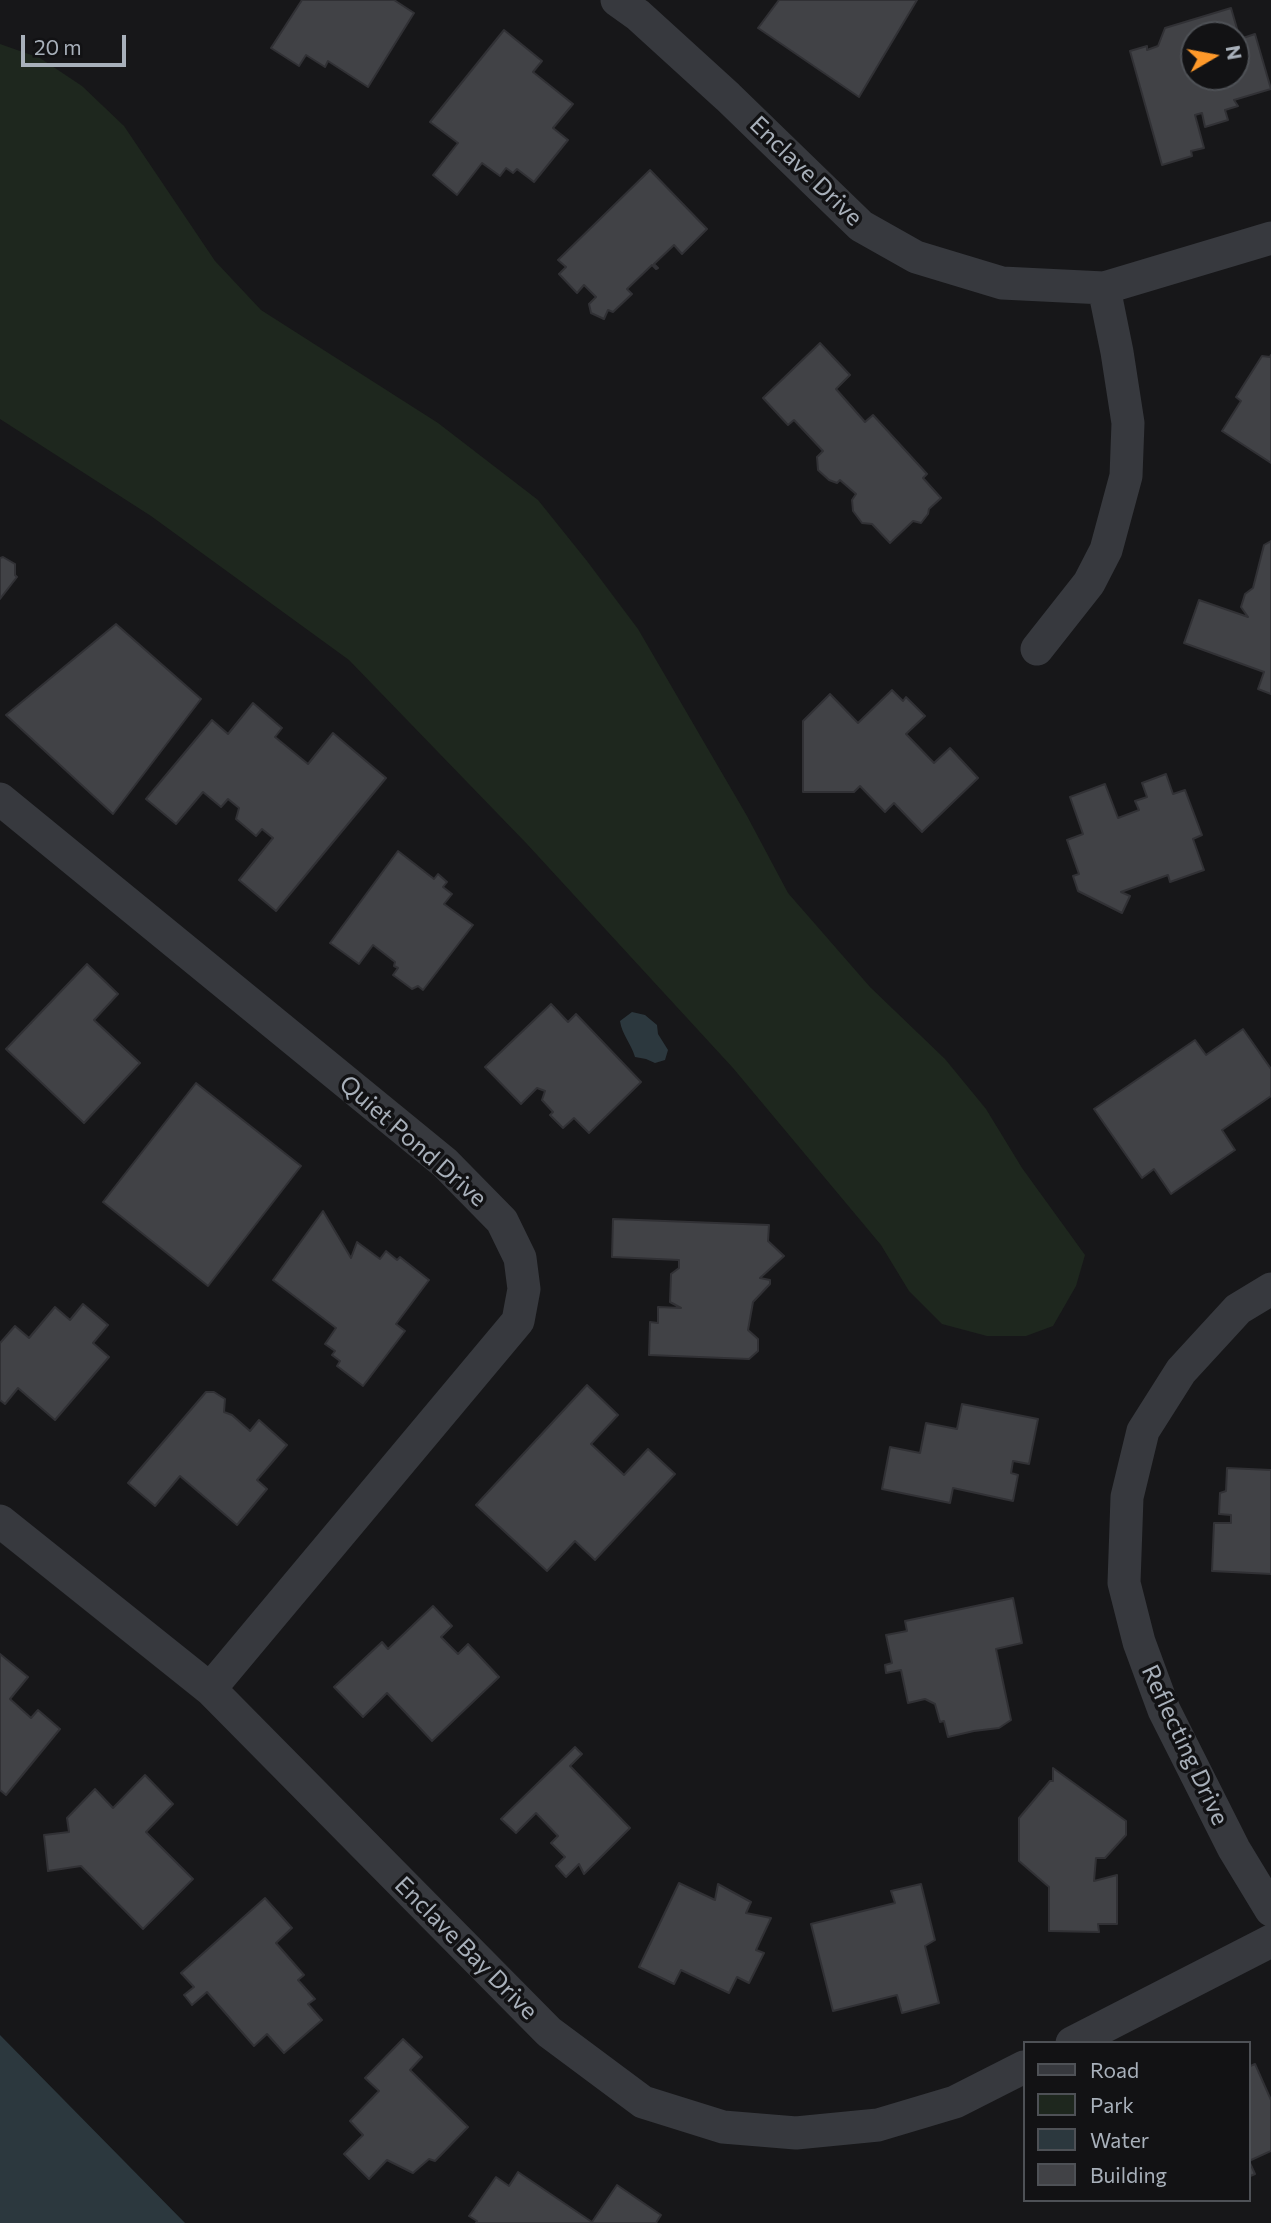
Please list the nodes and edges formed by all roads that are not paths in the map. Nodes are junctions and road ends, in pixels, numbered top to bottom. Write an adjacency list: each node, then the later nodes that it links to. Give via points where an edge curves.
1 (617, 0): 3 (street, Enclave Drive, via 728,97 861,226 916,257 1002,284)
2 (1271, 238): 3 (street, Enclave Drive)
3 (1104, 288): 4 (street, via 1128,423 1126,476 1106,550 1089,583)
4 (1037, 649)
5 (0, 799): 8 (street, Quiet Pond Drive, via 445,1163 502,1221 520,1258 524,1289 518,1321)
6 (1271, 1289): 9 (street, Reflecting Drive, via 1238,1309 1181,1371 1143,1431 1127,1497 1124,1583 1164,1710 1234,1849)
7 (0, 1521): 8 (street, Enclave Bay Drive)
8 (211, 1689): 12 (street, Enclave Bay Drive, via 549,2032 643,2102 723,2127 796,2133 878,2125 955,2102)
9 (1271, 1910)
10 (1271, 1941): 11 (street)
11 (1076, 2041)
12 (1023, 2068)

